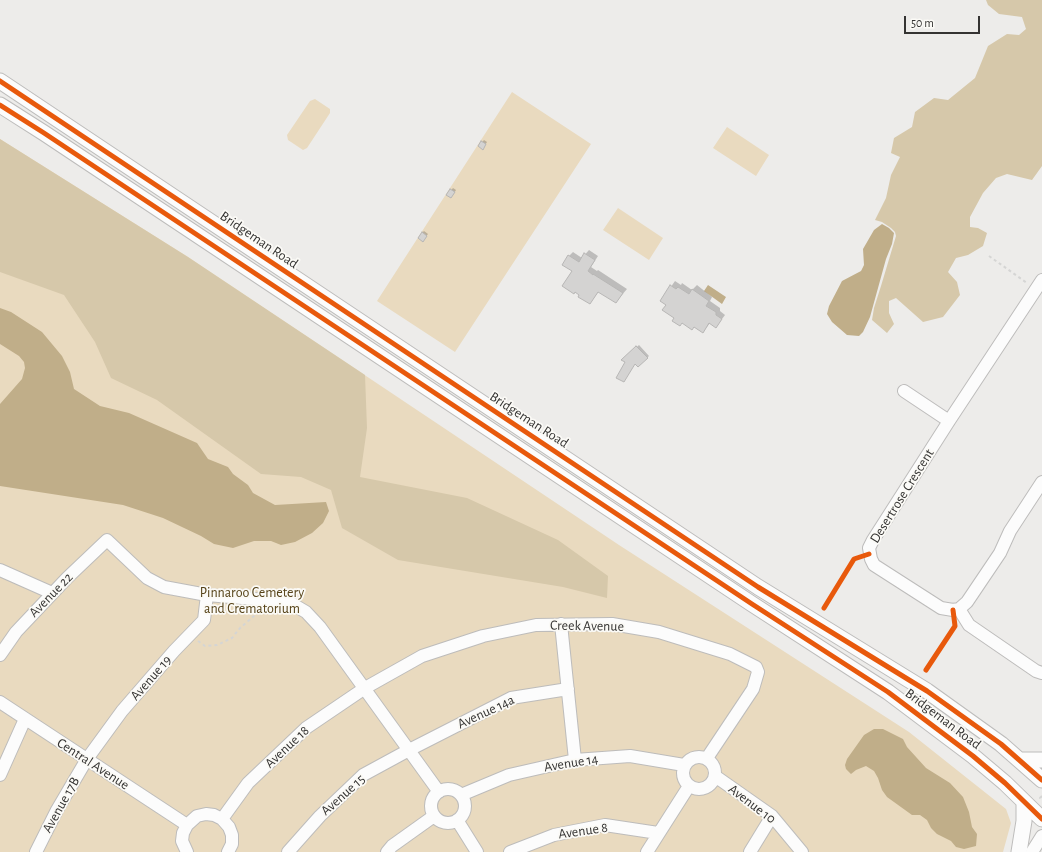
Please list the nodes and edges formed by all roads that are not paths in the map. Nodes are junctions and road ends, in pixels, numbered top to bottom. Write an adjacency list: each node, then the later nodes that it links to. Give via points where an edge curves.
1 (0, 81): 3 (main road, Bridgeman Road)
2 (0, 105): 4 (main road, Bridgeman Road)
3 (54, 118): 4 (main road); 15 (main road, Bridgeman Road, via 758,587)
4 (44, 133): 19 (main road, Bridgeman Road)
5 (1039, 284): 7 (street, Desertrose Crescent)
6 (904, 391): 7 (street)
7 (949, 421): 12 (street, Desertrose Crescent, via 873,540 869,554 874,565 941,608)
8 (1042, 482): 12 (street, via 1010,531 1000,554 967,602)
9 (0, 570): 10 (street)
10 (52, 593): 11 (street, Avenue 22, via 107,540 147,578 164,587); 14 (street, Avenue 22, via 16,632)
11 (206, 596): 17 (street, via 289,602 306,612 320,627); 24 (street, Avenue 19, via 204,620 122,711)
12 (959, 608): 16 (street, via 969,626)
13 (561, 624): 17 (street, Creek Avenue, via 536,625 483,636 422,656); 18 (street); 23 (street, Creek Avenue, via 612,624 659,632 730,654 756,667 758,672 752,689)
14 (0, 656)
15 (899, 673): 19 (main road); 26 (main road, Bridgeman Road, via 972,722)
16 (1042, 673)
17 (365, 688): 22 (street); 38 (street, Avenue 18, via 306,728 248,783)
18 (568, 689): 22 (street, Avenue 14a, via 511,698); 25 (street)
19 (888, 692): 35 (main road, Bridgeman Road, via 973,756)
20 (0, 702): 21 (street, Central Avenue)
21 (25, 719): 24 (street, Central Avenue); 29 (street)
22 (409, 750): 33 (street); 47 (street, Avenue 15, via 364,775 320,816)
23 (707, 758): 28 (street, via 695,757); 30 (street, via 713,765)
24 (87, 759): 41 (street, Central Avenue); 44 (street, Avenue 17B)
25 (575, 760): 28 (street, Avenue 14, via 630,756); 34 (street, Avenue 14, via 508,775)
26 (1020, 760): 27 (main road); 31 (main road, Bridgeman Road)
27 (1042, 760)
28 (684, 765): 32 (street, via 682,776)
29 (0, 775)
30 (715, 776): 32 (street, via 705,789); 37 (street, Avenue 10)
31 (1042, 780)
32 (689, 786): 42 (street)
33 (439, 792): 34 (street, via 449,789); 36 (street, via 432,799 431,810)
34 (461, 796): 40 (street, via 464,809 462,816)
35 (1024, 803): 39 (main road, Bridgeman Road); 54 (main road)
36 (434, 816): 40 (street, via 442,822); 48 (street)
37 (772, 816): 52 (street); 53 (street, Avenue 10)
38 (222, 818): 41 (street, via 206,814 197,816); 46 (street, via 232,835 232,844)
39 (1042, 819)
40 (457, 820): 49 (street)
41 (187, 825): 45 (street, via 182,841)
42 (658, 833): 50 (street, Avenue 8, via 605,825 554,835); 51 (street)
43 (1042, 836): 55 (street)
44 (36, 852)
45 (187, 852)
46 (228, 852)
47 (288, 852)
48 (387, 852)
49 (477, 852)
50 (510, 852)
51 (647, 852)
52 (750, 852)
53 (802, 852)
54 (1019, 852)
55 (1032, 852)

